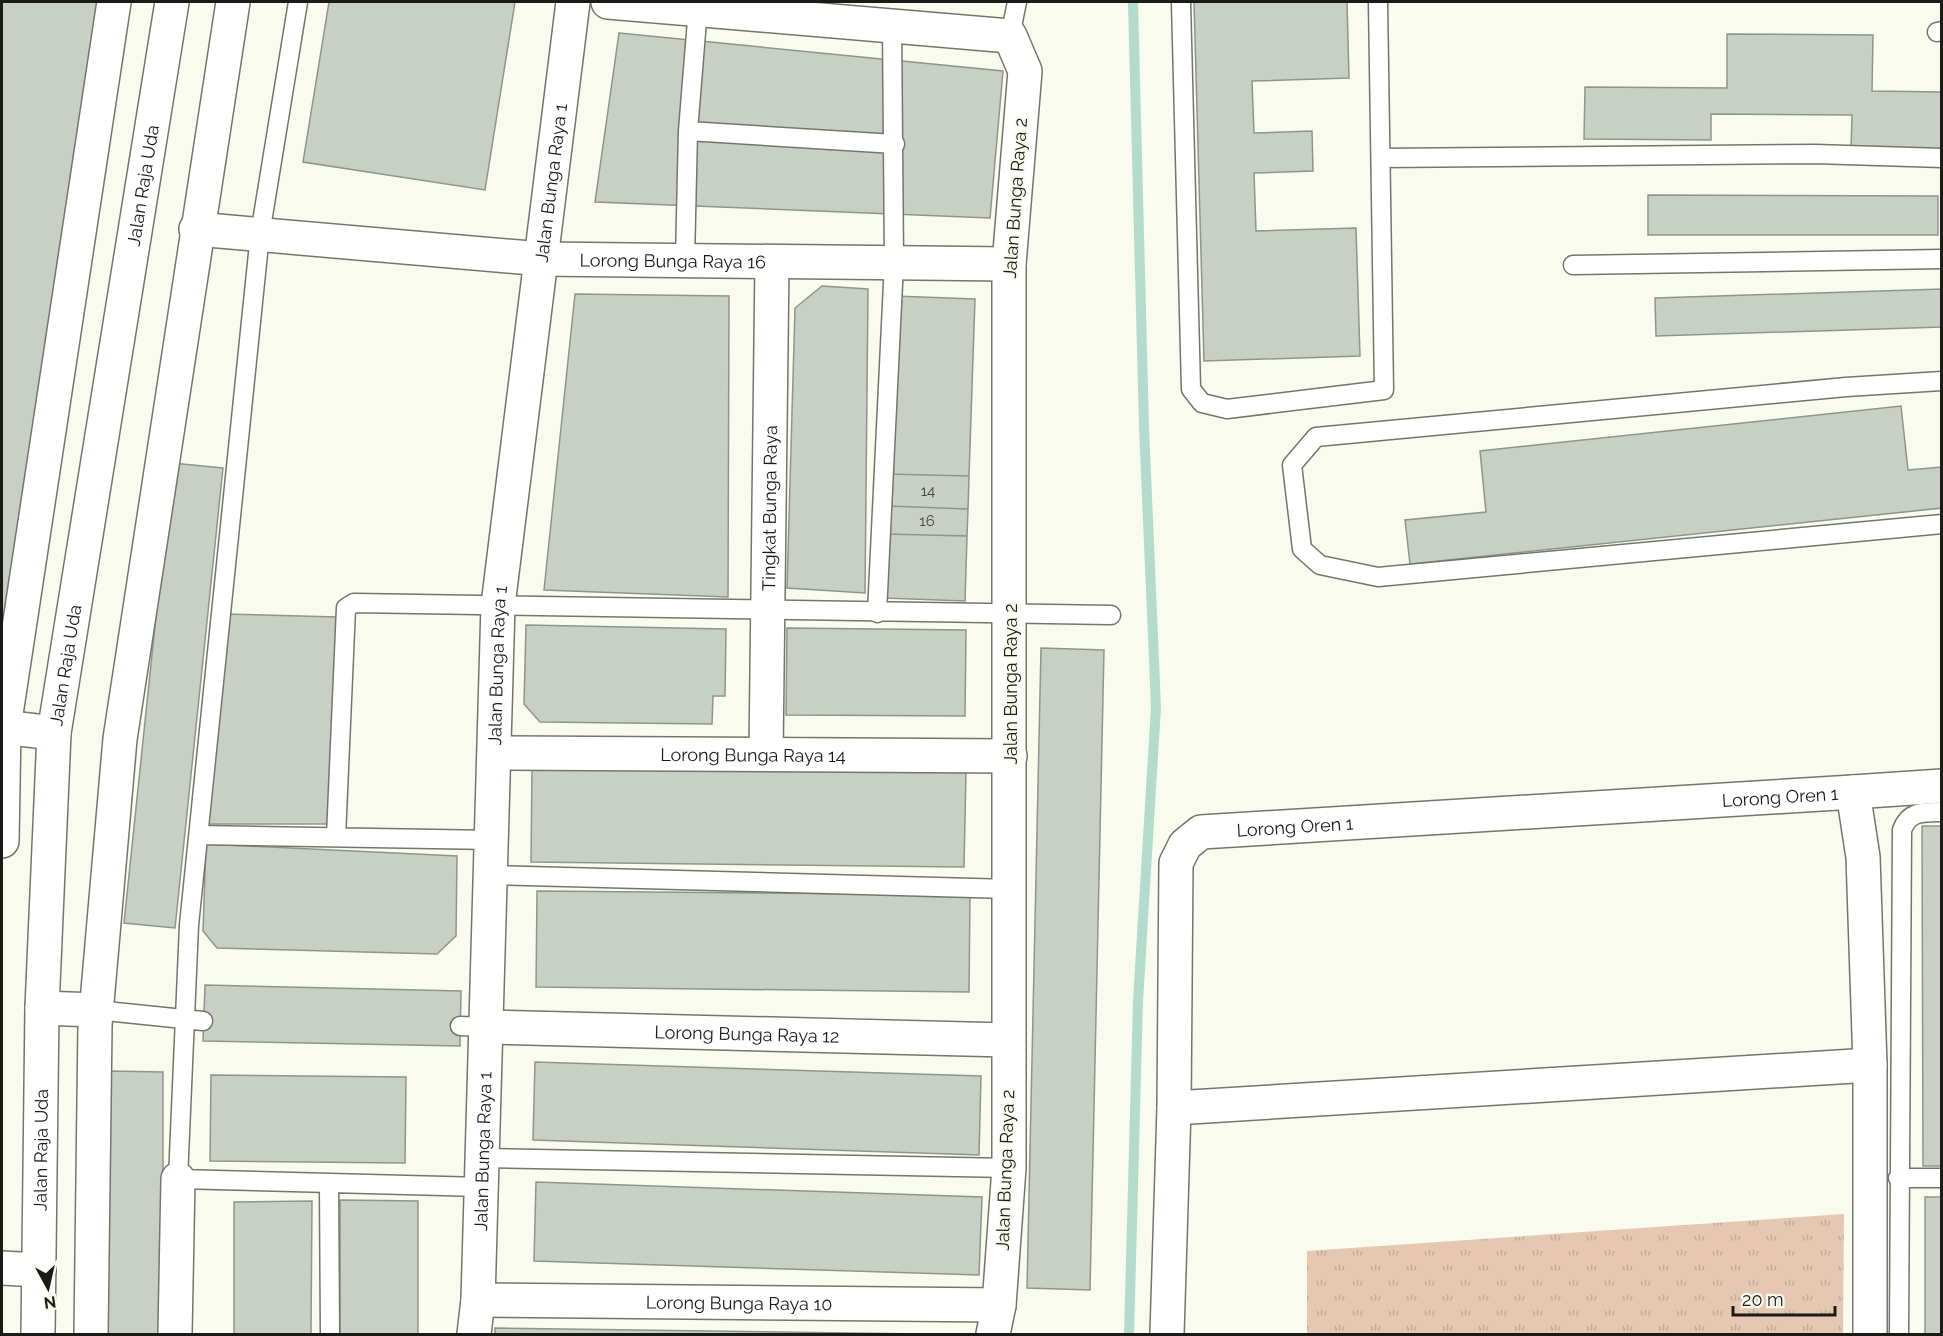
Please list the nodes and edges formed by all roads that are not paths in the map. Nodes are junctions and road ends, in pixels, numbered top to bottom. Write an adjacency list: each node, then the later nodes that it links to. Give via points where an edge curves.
1 (114, 2): 33 (street)
2 (172, 2): 34 (street, Jalan Raja Uda)
3 (233, 2): 17 (street)
4 (298, 2): 18 (lane)
5 (573, 2): 19 (street, Jalan Bunga Raya 1)
6 (608, 2): 10 (street)
7 (1017, 2): 12 (lane)
8 (1181, 2): 15 (lane, via 1191,389 1202,403 1227,409 1384,390)
9 (1378, 2): 15 (lane)
10 (715, 6): 11 (street); 13 (lane)
11 (894, 13): 12 (street); 14 (lane)
12 (1010, 36): 24 (street, Jalan Bunga Raya 2, via 1024,71)
13 (688, 131): 14 (lane); 21 (lane)
14 (895, 144): 23 (lane)
15 (1381, 158): 16 (lane, via 1815,154)
16 (1941, 158)
17 (196, 229): 18 (street, Lorong Bunga Raya 16); 48 (street, via 120,739)
18 (260, 234): 19 (street, Lorong Bunga Raya 16); 41 (lane)
19 (542, 259): 21 (street, Lorong Bunga Raya 16); 28 (street, Jalan Bunga Raya 1)
20 (1941, 259): 25 (lane)
21 (685, 260): 22 (street, Lorong Bunga Raya 16)
22 (772, 262): 23 (street, Lorong Bunga Raya 16); 29 (street, Tingkat Bunga Raya)
23 (894, 263): 24 (street, Lorong Bunga Raya 16); 30 (lane)
24 (1009, 264): 31 (street, Jalan Bunga Raya 2)
25 (1573, 265)
26 (1941, 381): 27 (lane, via 1316,437 1292,465 1302,549 1320,565 1378,577)
27 (1941, 524)
28 (498, 605): 29 (lane); 35 (street, Jalan Bunga Raya 1); 42 (lane, via 354,603 346,608)
29 (768, 610): 30 (lane); 36 (street, Tingkat Bunga Raya)
30 (877, 612): 31 (lane)
31 (1010, 615): 32 (lane); 37 (street, Jalan Bunga Raya 2)
32 (1111, 615)
33 (3, 727): 34 (street); 44 (street)
34 (54, 733): 47 (street, Jalan Raja Uda)
35 (495, 753): 36 (street, Lorong Bunga Raya 14); 43 (street, Jalan Bunga Raya 1)
36 (766, 754): 37 (street, Lorong Bunga Raya 14)
37 (1010, 756): 46 (street, Jalan Bunga Raya 2)
38 (1941, 786): 39 (street)
39 (1853, 792): 53 (street, Lorong Oren 1, via 1863,857); 54 (street, Lorong Oren 1, via 1201,832 1185,845 1176,862)
40 (1941, 812): 57 (lane, via 1918,813 1906,819 1902,830)
41 (199, 835): 42 (lane); 49 (lane)
42 (336, 837): 43 (lane)
43 (493, 840): 45 (street, Jalan Bunga Raya 1)
44 (2, 841)
45 (491, 875): 46 (lane); 51 (street, Jalan Bunga Raya 1)
46 (1010, 889): 52 (street, Jalan Bunga Raya 2)
47 (42, 1008): 48 (street); 62 (street, Jalan Raja Uda)
48 (96, 1010): 49 (lane); 66 (street)
49 (184, 1018): 50 (lane); 59 (lane)
50 (203, 1021)
51 (473, 1026): 52 (street, Lorong Bunga Raya 12); 56 (street, Jalan Bunga Raya 1)
52 (1007, 1040): 55 (street, Jalan Bunga Raya 2)
53 (1870, 1065): 54 (street); 71 (street, Lorong Oren 1)
54 (1174, 1108): 70 (street)
55 (1008, 1168): 56 (lane); 64 (street, Jalan Bunga Raya 2)
56 (482, 1172): 60 (lane); 63 (street, Jalan Bunga Raya 1)
57 (1898, 1178): 58 (lane); 72 (lane)
58 (1941, 1178)
59 (178, 1179): 60 (lane); 67 (street)
60 (329, 1184): 68 (lane)
61 (2, 1268): 62 (street)
62 (39, 1270): 65 (street, Jalan Raja Uda)
63 (478, 1300): 64 (street, Lorong Bunga Raya 10); 69 (street, Jalan Bunga Raya 1)
64 (996, 1320)
65 (38, 1335)
66 (91, 1335)
67 (175, 1335)
68 (330, 1335)
69 (474, 1335)
70 (1167, 1335)
71 (1870, 1335)
72 (1899, 1335)

